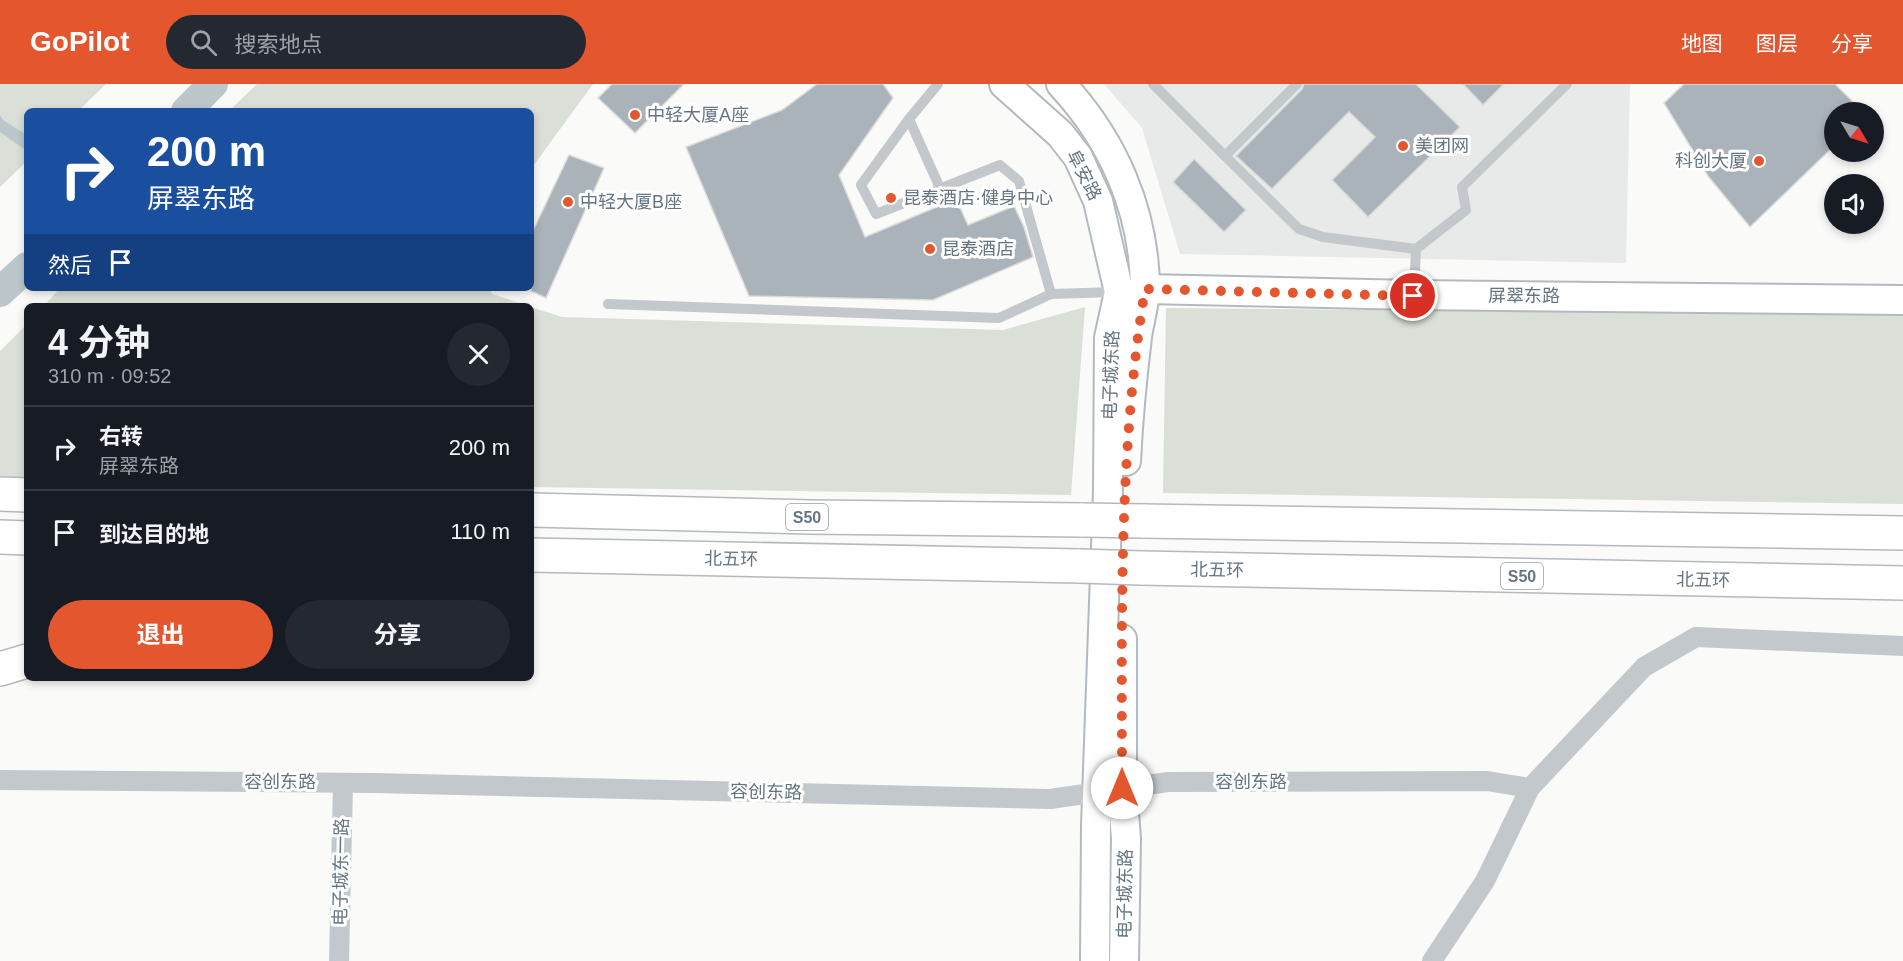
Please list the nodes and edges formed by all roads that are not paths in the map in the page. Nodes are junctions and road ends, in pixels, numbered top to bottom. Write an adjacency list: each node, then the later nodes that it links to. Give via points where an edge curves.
1 (938, 84): 7 (lane)
2 (1004, 84): 11 (main road, 阜安路, via 1060,134 1078,157)
3 (1061, 84): 11 (main road, 阜安路, via 1084,108 1128,190 1140,237)
4 (1153, 84): 8 (lane)
5 (1297, 84): 8 (lane)
6 (1567, 84): 10 (lane, via 1462,187 1466,210)
7 (909, 119): 9 (lane); 9 (lane, via 861,185 876,214)
8 (1225, 156): 10 (lane, via 1299,229 1323,237)
9 (940, 188): 12 (lane, via 1000,165 1019,181)
10 (1416, 249): 13 (lane)
11 (1132, 291): 12 (lane); 13 (main road, 屏翠东路); 34 (main road, 电子城东路, via 1137,335 1127,437)
12 (1051, 294): 15 (lane, via 999,318)
13 (1413, 296): 14 (main road, 屏翠东路)
14 (1903, 300)
15 (608, 304)
16 (0, 494): 17 (highway)
17 (24, 495)
18 (534, 510): 19 (highway, S50, bridge)
19 (1903, 533)
20 (0, 537): 21 (highway)
21 (24, 538)
22 (0, 549): 23 (highway)
23 (24, 549)
24 (534, 555): 25 (highway, 北五环 / S50, bridge)
25 (1903, 583)
26 (1903, 646): 33 (street, via 1696,637 1644,667)
27 (24, 655): 28 (highway)
28 (0, 658)
29 (24, 662): 30 (highway)
30 (0, 669)
31 (0, 780): 32 (street, 容创东路)
32 (343, 783): 34 (street, 容创东路, via 1050,799); 35 (street, 电子城东一路)
33 (1530, 788): 34 (street, 容创东路, via 1487,781 1168,782); 38 (street, via 1485,881)
34 (1111, 789): 36 (main road, 电子城东路); 37 (main road, 电子城东路, via 1126,839)
35 (339, 961)
36 (1095, 961)
37 (1124, 961)
38 (1432, 961)

